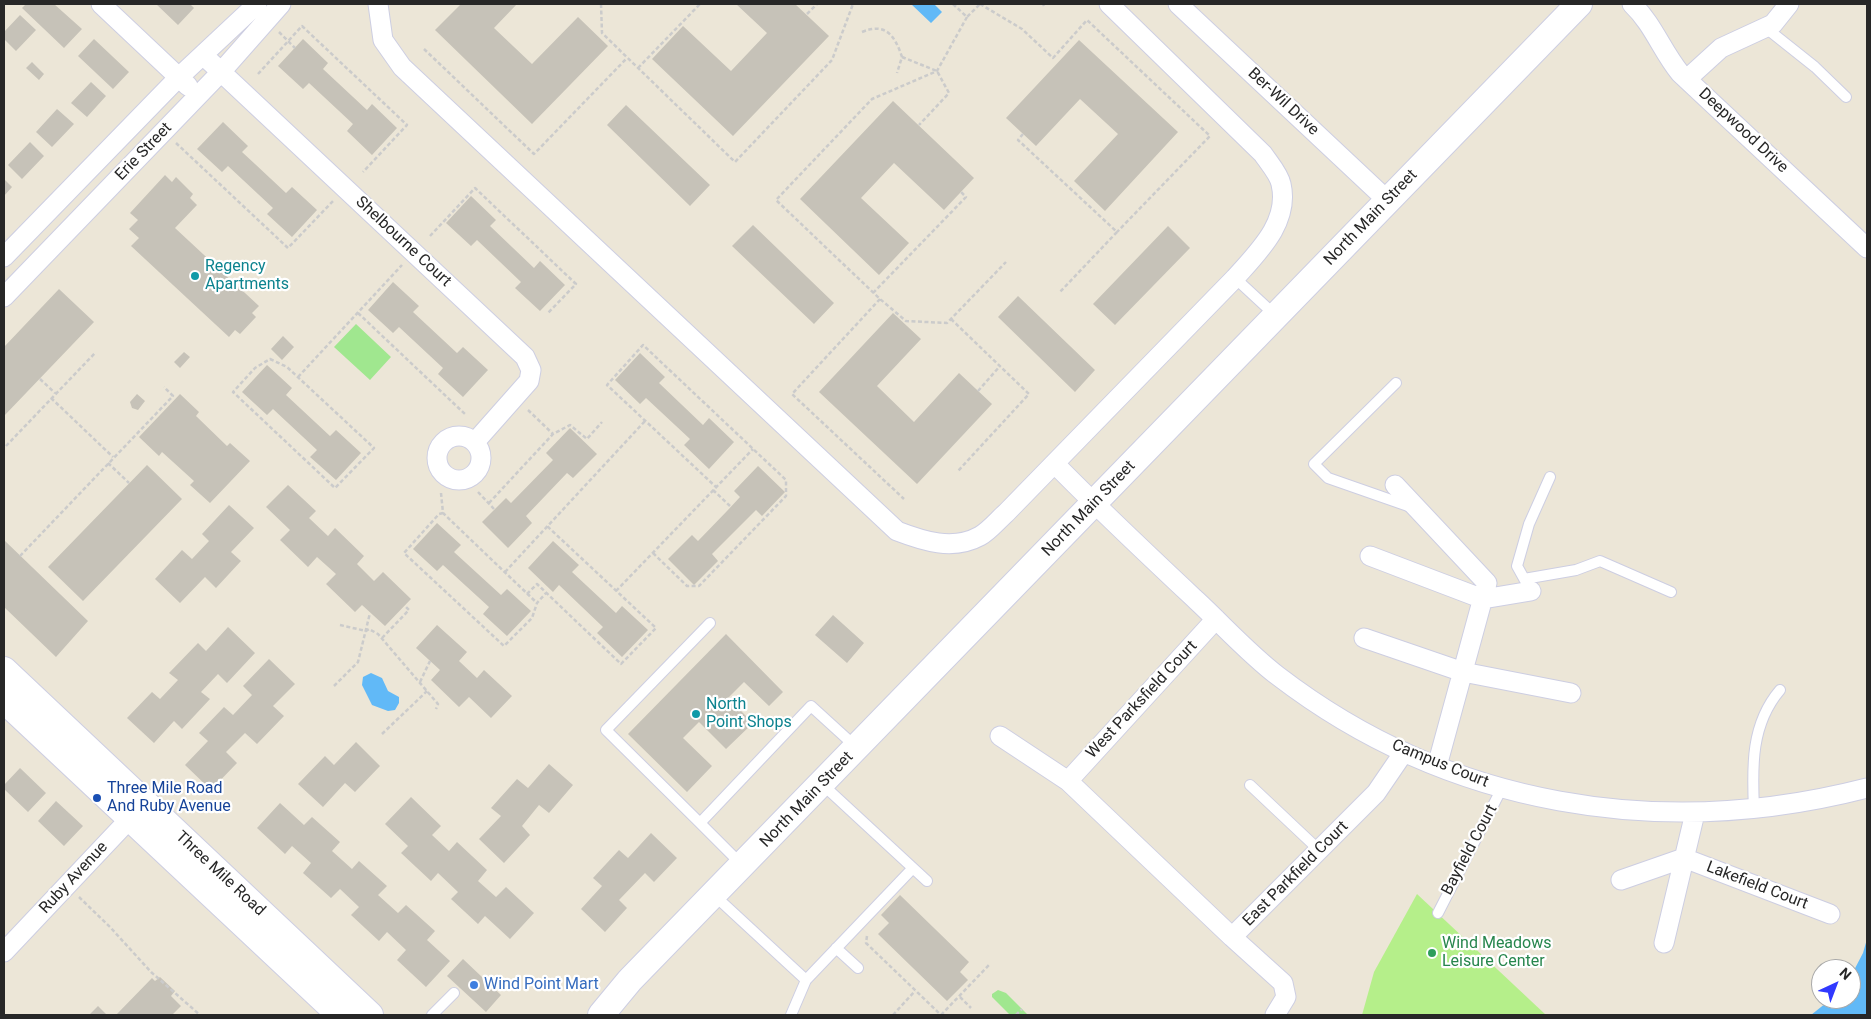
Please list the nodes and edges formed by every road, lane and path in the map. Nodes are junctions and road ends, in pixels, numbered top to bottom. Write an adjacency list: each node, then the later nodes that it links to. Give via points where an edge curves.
1 (101, 4): 32 (street)
2 (257, 4): 24 (street, Erie Street)
3 (281, 4): 29 (street, Erie Street)
4 (378, 4): 79 (street, via 383,40 402,67 897,531 922,541 955,544 980,536)
5 (601, 4): 26 (path, via 602,33)
6 (700, 4): 27 (path)
7 (817, 4): 16 (path)
8 (853, 4): 27 (path, via 832,60 735,162)
9 (953, 4): 17 (path)
10 (980, 4): 17 (path); 43 (path, via 1022,29 1053,58 1087,20 1210,136)
11 (1109, 4): 50 (street, via 1263,154 1281,183 1282,215 1263,246)
12 (1178, 4): 42 (street, Ber-Wil Drive)
13 (1579, 4): 42 (main road, North Main Street)
14 (1632, 4): 33 (street, Deepwood Drive, via 1652,27 1667,56)
15 (1790, 4): 18 (street)
16 (806, 14)
17 (967, 17): 28 (path)
18 (1766, 28): 33 (street, via 1721,48); 35 (lane)
19 (279, 32): 21 (path)
20 (862, 32): 25 (path, via 872,28 884,29 892,36)
21 (288, 41): 22 (path); 31 (path); 39 (path, via 302,26 407,125)
22 (295, 48)
23 (424, 49): 26 (path, via 534,154)
24 (203, 55): 29 (street, Shelbourne Court); 32 (street, Erie Street)
25 (902, 57): 28 (path); 30 (path)
26 (627, 58): 27 (path)
27 (638, 68)
28 (938, 71): 36 (path, via 949,93); 52 (path, via 872,99 776,200)
29 (221, 72): 34 (street, Erie Street); 74 (street, Shelbourne Court, via 525,357 531,370 529,381)
30 (896, 72)
31 (258, 74)
32 (178, 78): 34 (street); 46 (street, Erie Street)
33 (1687, 79): 45 (street, Deepwood Drive)
34 (198, 96): 51 (street, Erie Street)
35 (1846, 97)
36 (919, 125)
37 (1023, 134): 43 (path, via 1018,140)
38 (174, 141): 41 (path, via 288,248)
39 (363, 172)
40 (961, 192): 52 (path, via 966,197)
41 (335, 199)
42 (1388, 201): 58 (main road, North Main Street)
43 (1117, 232): 53 (path)
44 (430, 236): 57 (path, via 475,188 576,284)
45 (1867, 248)
46 (4, 257)
47 (1006, 262): 59 (path)
48 (404, 264): 56 (path)
49 (4, 267): 51 (street)
50 (1236, 278): 58 (lane); 79 (street)
51 (19, 281): 54 (street, Erie Street)
52 (873, 293): 55 (path)
53 (1059, 293)
54 (4, 297)
55 (880, 300): 59 (path, via 906,321 947,323); 87 (path, via 792,394)
56 (358, 313): 62 (path); 70 (path)
57 (547, 314)
58 (1276, 316): 89 (main road, North Main Street)
59 (951, 319): 61 (path)
60 (95, 353): 67 (path)
61 (1000, 366): 66 (path); 80 (path, via 1029,394)
62 (298, 377): 62 (path, via 270,359 255,368 233,392 335,488 374,448)
63 (40, 379): 67 (path)
64 (1396, 383): 91 (lane, via 1314,464 1328,478)
65 (164, 387): 77 (path, via 173,396)
66 (978, 391)
67 (55, 393): 68 (path)
68 (51, 398): 75 (path); 77 (path)
69 (528, 410): 73 (path)
70 (466, 415)
71 (645, 421): 76 (path, via 606,385 643,345); 84 (path); 94 (path)
72 (602, 422): 73 (path, via 587,439 570,425)
73 (553, 434): 88 (path)
74 (475, 442)
75 (6, 446)
76 (752, 449): 84 (path); 95 (path, via 786,480 786,496 698,586 687,586)
77 (113, 458): 78 (path)
78 (108, 463): 82 (path); 96 (path)
79 (1055, 464): 89 (street, Campus Court)
80 (958, 471)
81 (1550, 477): 99 (lane, via 1529,524 1517,566)
82 (129, 484)
83 (1395, 485): 91 (street)
84 (715, 488): 90 (path); 95 (path)
85 (478, 492): 88 (path)
86 (441, 493): 93 (path)
87 (904, 499)
88 (489, 503): 92 (path)
89 (1094, 504): 108 (street, Campus Court); 126 (main road, North Main Street)
90 (730, 506)
91 (1417, 508): 104 (street, via 1487,583)
92 (494, 509)
93 (443, 513): 98 (path); 105 (path, via 404,553 504,646 532,618)
94 (547, 526): 98 (path); 100 (path)
95 (653, 552): 100 (path)
96 (20, 556)
97 (1370, 556): 104 (street)
98 (505, 572): 103 (path)
99 (1527, 585): 101 (lane, via 1600,562); 104 (street)
100 (616, 591): 102 (path, via 656,628 621,664)
101 (1671, 592)
102 (546, 593): 103 (path, via 537,584); 105 (path)
103 (528, 594): 105 (path)
104 (1482, 599): 116 (street)
105 (537, 603)
106 (405, 606): 112 (path, via 409,610)
107 (370, 613): 111 (path)
108 (1216, 619): 127 (street, Campus Court, via 1276,675 1363,732); 129 (street, West Parksfield Court)
109 (710, 624): 137 (lane, via 606,730)
110 (340, 625): 111 (path)
111 (366, 631): 112 (path, via 369,629); 118 (path, via 358,662)
112 (382, 638): 117 (path)
113 (1364, 638): 116 (street)
114 (430, 661): 117 (path)
115 (4, 670): 135 (main road, Three Mile Road)
116 (1463, 672): 121 (street); 128 (street)
117 (420, 682): 120 (path)
118 (334, 686)
119 (1780, 690): 134 (lane, via 1771,700 1760,723 1755,743 1752,770)
120 (427, 691): 123 (path, via 438,704); 124 (path)
121 (1571, 693)
122 (4, 700): 135 (main road, Three Mile Road)
123 (436, 709)
124 (382, 734)
125 (1000, 736): 129 (street)
126 (857, 748): 130 (main road, North Main Street); 137 (lane, via 812,706)
127 (1404, 752): 128 (street, Campus Court); 138 (street, East Parkfield Court, via 1376,794)
128 (1437, 766): 132 (street, Campus Court)
129 (1068, 781): 149 (street)
130 (822, 784): 140 (main road, North Main Street); 141 (lane)
131 (1250, 786): 138 (lane)
132 (1502, 788): 136 (street, Campus Court, via 1605,809); 146 (lane, Bayfield Court)
133 (1867, 788): 134 (street, Campus Court, via 1803,803)
134 (1754, 809): 136 (street, Campus Court)
135 (137, 811): 144 (street, Ruby Avenue); 162 (main road, Three Mile Road); 163 (main road, Three Mile Road)
136 (1695, 813): 139 (street, Lakefield Court)
137 (700, 823): 140 (lane)
138 (1319, 850): 149 (street, East Parkfield Court)
139 (1684, 858): 142 (street, Lakefield Court); 147 (street, Lakefield Court); 150 (street, Lakefield Court)
140 (742, 865): 145 (main road, North Main Street)
141 (912, 869): 143 (lane); 151 (lane)
142 (1621, 880)
143 (927, 881)
144 (67, 886): 152 (street, Ruby Avenue); 161 (path, via 151,972)
145 (714, 895): 155 (lane); 165 (main road, North Main Street)
146 (1438, 912)
147 (1830, 914)
148 (872, 931): 156 (path, via 866,943)
149 (1232, 937): 170 (street, East Parkfield Court, via 1283,983 1286,997)
150 (1664, 943)
151 (836, 948): 154 (lane); 155 (lane)
152 (4, 952)
153 (989, 965): 158 (path)
154 (858, 968)
155 (806, 980): 166 (lane)
156 (915, 991): 167 (path); 168 (path)
157 (454, 993): 164 (lane)
158 (960, 996): 159 (path); 168 (path)
159 (971, 1008)
160 (1022, 1009): 169 (path)
161 (200, 1015)
162 (340, 1015)
163 (370, 1015)
164 (432, 1015)
165 (600, 1015)
166 (790, 1015)
167 (893, 1015)
168 (941, 1015)
169 (1016, 1015)
170 (1275, 1015)

